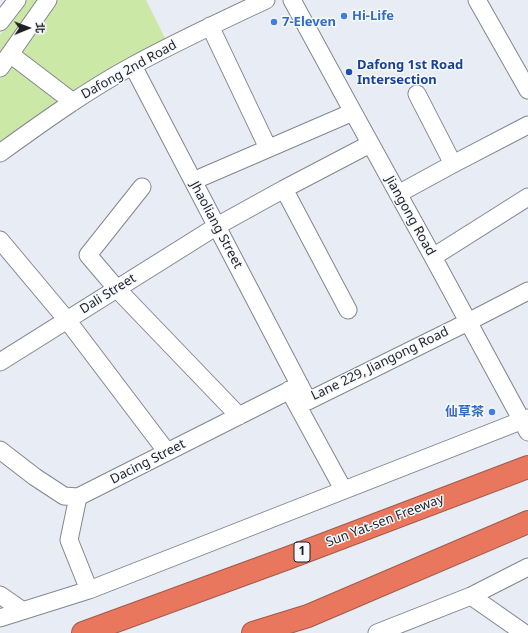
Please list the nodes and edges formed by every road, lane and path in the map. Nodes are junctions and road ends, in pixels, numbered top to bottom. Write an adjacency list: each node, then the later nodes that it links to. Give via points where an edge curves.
1 (17, 0): 6 (street)
2 (48, 0): 8 (street)
3 (266, 0): 7 (street, Dafong 2nd Road)
4 (292, 0): 14 (street, Jiangong Road)
5 (477, 0): 11 (street)
6 (0, 22)
7 (210, 26): 9 (street, Dafong 2nd Road); 17 (street)
8 (10, 54): 10 (street); 13 (street)
9 (132, 66): 13 (street, Dafong 2nd Road); 20 (street, Jhaoliang Street)
10 (0, 68)
11 (528, 90)
12 (417, 94): 19 (street)
13 (73, 102): 18 (street, Dafong 2nd Road)
14 (353, 112): 16 (street, Jiangong Road); 17 (street)
15 (528, 124): 19 (street)
16 (370, 144): 22 (street, Dali Street); 23 (street, Jiangong Road)
17 (268, 148): 20 (street)
18 (0, 152)
19 (453, 164): 23 (street)
20 (193, 181): 25 (street, Jhaoliang Street)
21 (142, 187): 28 (street, via 88,255)
22 (284, 189): 25 (street, Dali Street); 30 (street)
23 (398, 194): 27 (street, Jiangong Road)
24 (526, 203): 27 (street)
25 (217, 226): 28 (street, Dali Street); 34 (street, Jhaoliang Street)
26 (0, 240): 31 (street)
27 (433, 257): 32 (street, Jiangong Road)
28 (117, 289): 31 (street, Dali Street); 35 (street)
29 (528, 291): 32 (street)
30 (348, 310)
31 (67, 320): 33 (street, Dali Street); 38 (street)
32 (468, 322): 34 (street, Lane 229, Jiangong Road, via 308,400); 36 (street, Jiangong Road)
33 (0, 362)
34 (295, 387): 35 (street, Dacing Street); 40 (street)
35 (239, 416): 38 (street, Dacing Street)
36 (526, 423): 40 (street)
37 (0, 450): 41 (street, via 64,496)
38 (167, 452): 41 (street, Dacing Street)
39 (524, 469): 50 (highway, Sun Yat-sen Freeway / 1)
40 (343, 490): 44 (street)
41 (78, 497): 44 (street, via 69,540)
42 (528, 522): 51 (highway, via 308,616)
43 (528, 567): 46 (street)
44 (89, 590): 47 (street)
45 (0, 595): 47 (street)
46 (471, 596): 49 (street); 52 (street)
47 (23, 612): 48 (street)
48 (0, 618)
49 (388, 631)
50 (83, 633)
51 (253, 633)
52 (524, 633)

